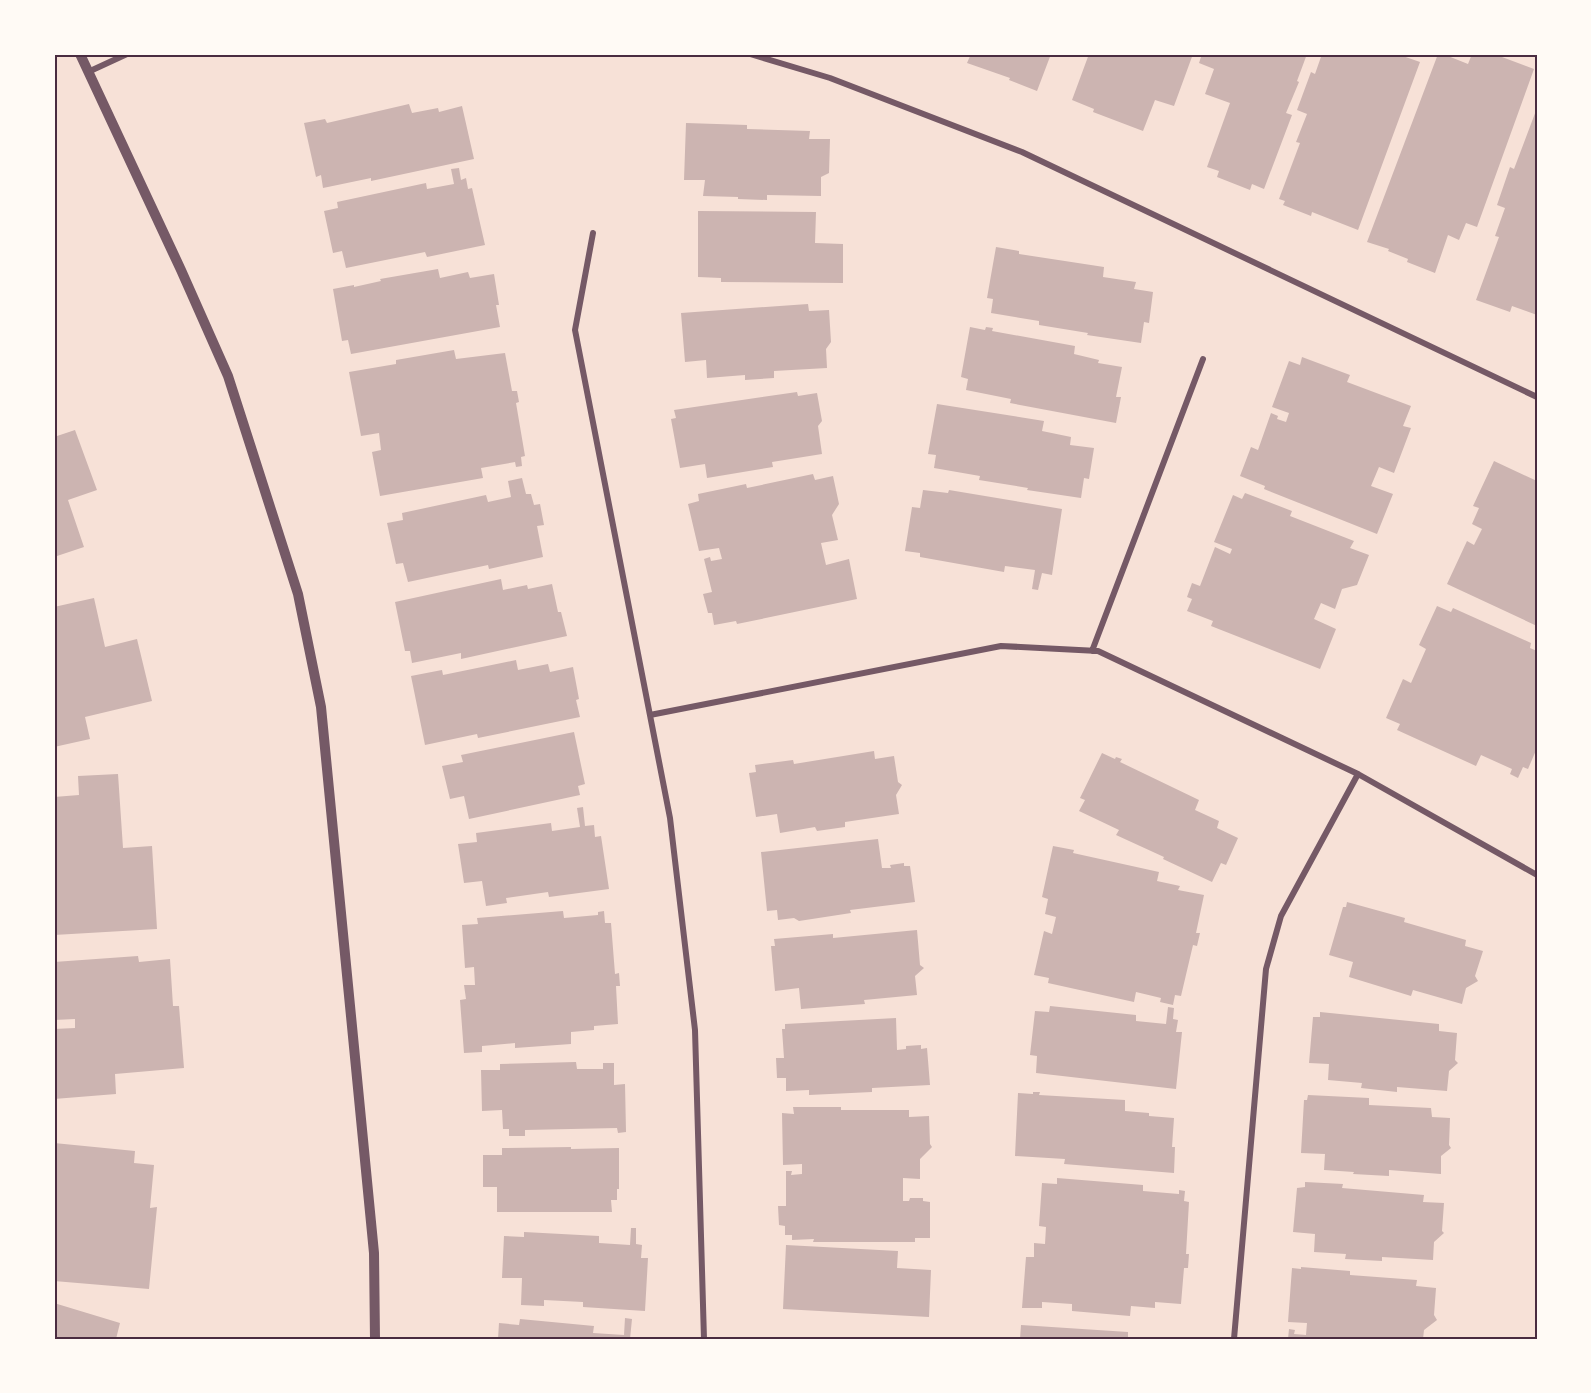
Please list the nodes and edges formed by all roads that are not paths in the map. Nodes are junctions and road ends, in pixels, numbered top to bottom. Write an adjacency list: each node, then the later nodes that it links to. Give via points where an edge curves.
1 (80, 54): 4 (street)
2 (127, 54): 4 (street)
3 (750, 54): 7 (street, via 830,78 1022,152)
4 (88, 72): 12 (street, via 228,376 298,594 321,707 374,1253)
5 (593, 233): 9 (street, via 575,330)
6 (1203, 359): 8 (street)
7 (1537, 397)
8 (1092, 651): 9 (street, via 1001,646); 10 (street)
9 (650, 715): 13 (street, via 670,818 694,1030)
10 (1358, 774): 11 (street); 14 (street, via 1281,916 1266,969)
11 (1537, 875)
12 (375, 1339)
13 (704, 1339)
14 (1234, 1339)

